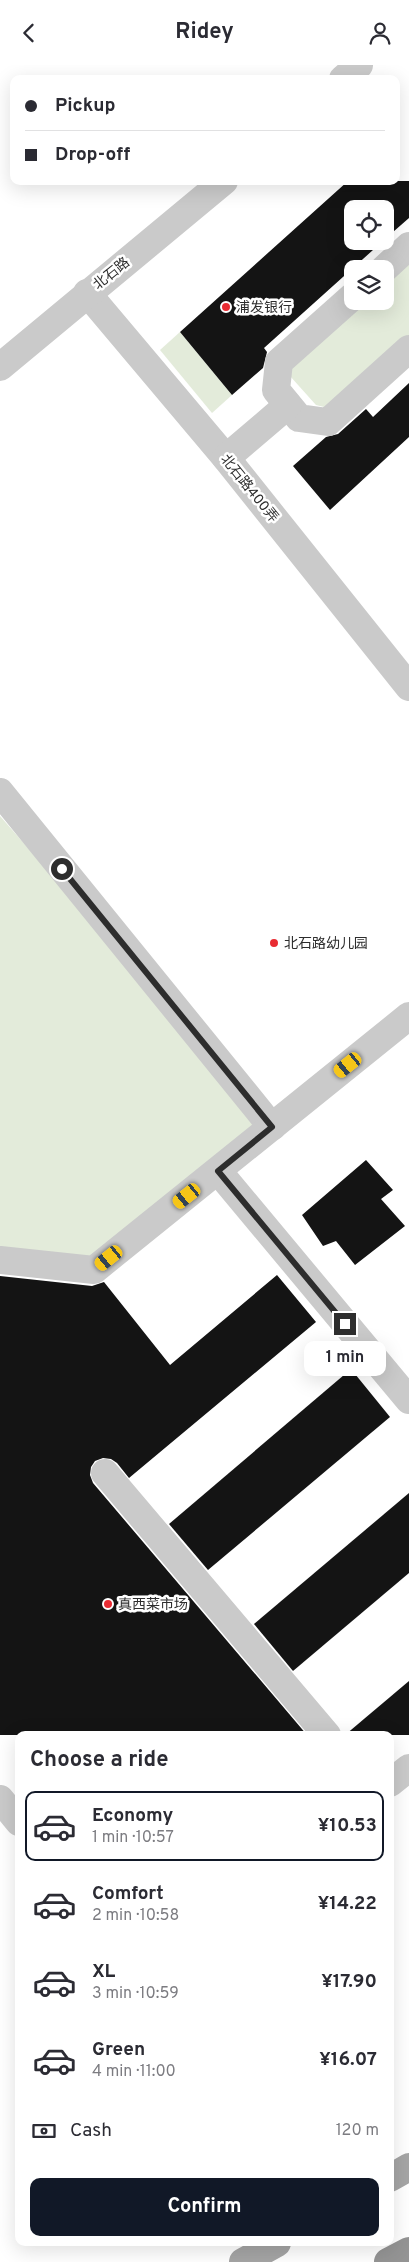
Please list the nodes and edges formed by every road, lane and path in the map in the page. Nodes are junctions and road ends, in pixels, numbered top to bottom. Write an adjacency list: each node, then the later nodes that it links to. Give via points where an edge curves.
1 (359, 65): 2 (street)
2 (348, 75)
3 (219, 185): 6 (street, 北石路)
4 (409, 246): 5 (street)
5 (394, 260)
6 (87, 293): 9 (street, 北石路); 11 (street, 北石路400弄)
7 (344, 304): 10 (street, via 280,361 276,390)
8 (409, 349): 10 (street, via 328,422 299,418)
9 (0, 367)
10 (288, 405): 11 (street)
11 (226, 458): 12 (street, 北石路400弄)
12 (409, 687)
13 (0, 792): 15 (street)
14 (409, 1016): 15 (street)
15 (272, 1127): 16 (street)
16 (218, 1171): 17 (street, via 94,1270); 18 (street)
17 (0, 1260)
18 (409, 1400)
19 (106, 1473): 20 (street)
20 (324, 1731)
21 (409, 1768): 22 (street)
22 (394, 1780)
23 (0, 1799): 24 (street)
24 (15, 1817)
25 (409, 2167): 26 (main road)
26 (394, 2176)
27 (272, 2246): 29 (main road)
28 (409, 2251): 30 (highway)
29 (243, 2262)
30 (388, 2262)

